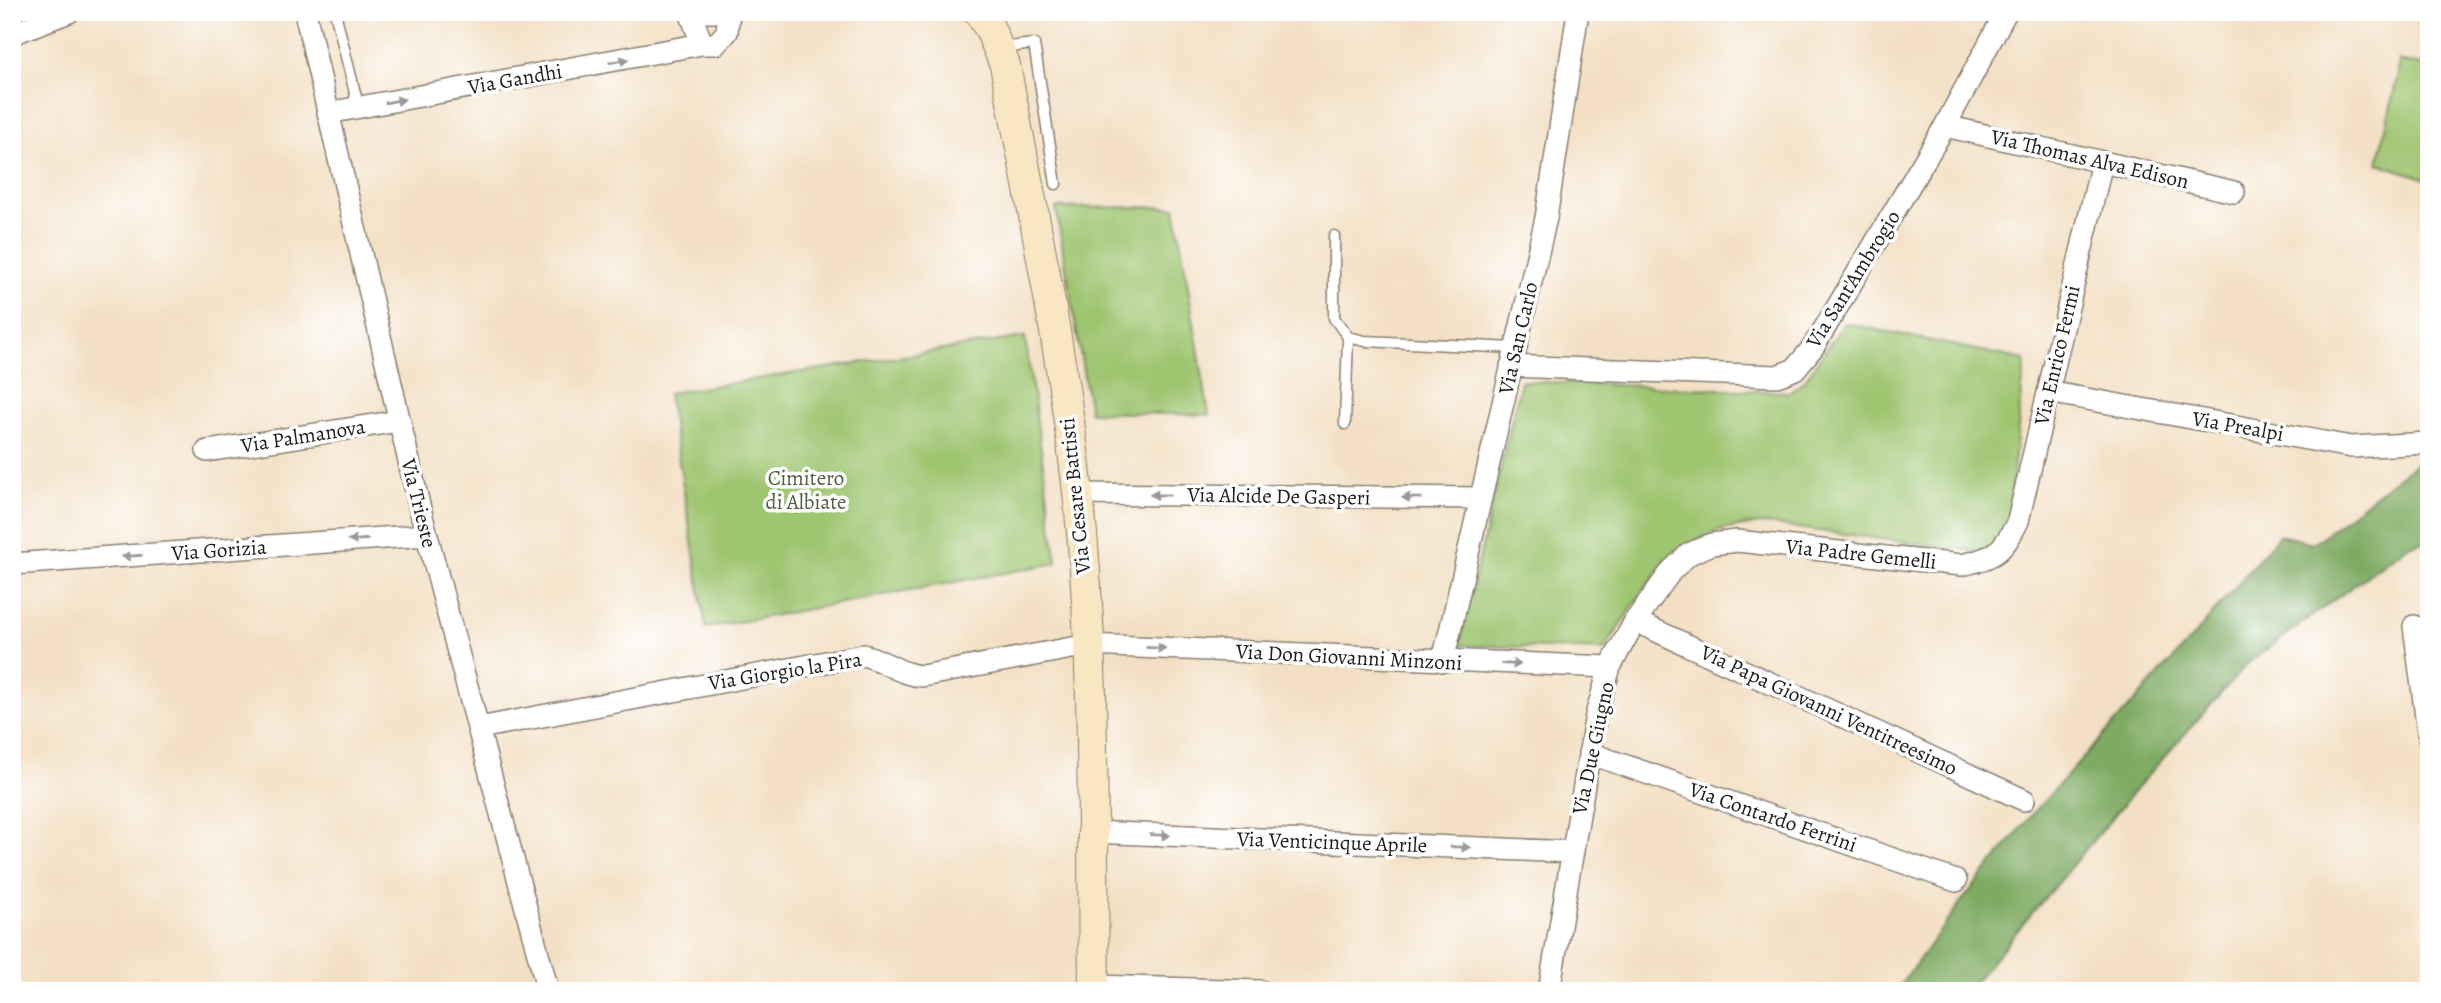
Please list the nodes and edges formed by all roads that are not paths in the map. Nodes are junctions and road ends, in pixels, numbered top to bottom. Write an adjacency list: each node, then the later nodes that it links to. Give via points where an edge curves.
1 (69, 12): 11 (street)
2 (305, 12): 16 (street, Via Trieste)
3 (335, 12): 15 (lane, via 356,97)
4 (690, 12): 13 (street)
5 (697, 12): 6 (street)
6 (715, 12)
7 (729, 12): 13 (street, Via Gandhi, via 727,32 716,44)
8 (979, 12): 14 (street, Via Cesare Battisti)
9 (1578, 12): 23 (street, Via San Carlo, via 1546,218)
10 (2006, 12): 17 (street, Via Sant'Ambrogio)
11 (40, 18): 12 (street)
12 (12, 34)
13 (702, 44): 15 (street, Via Gandhi, one-way to 13)
14 (998, 49): 19 (lane, via 1034,44); 29 (street, Via Cesare Battisti, via 1005,65 1053,321)
15 (349, 109): 16 (street, Via Gandhi)
16 (328, 113): 25 (street, Via Trieste)
17 (1945, 126): 18 (street, Via Thomas Alva Edison); 23 (street, Via Sant'Ambrogio, via 1837,309 1795,369 1777,376)
18 (2102, 162): 20 (street, Via Thomas Alva Edison); 24 (street, Via Enrico Fermi)
19 (1056, 184)
20 (2234, 192)
21 (1334, 236): 22 (lane, via 1334,318)
22 (1348, 337): 23 (lane); 26 (lane)
23 (1514, 357): 30 (street, Via San Carlo)
24 (2048, 392): 27 (street, Via Prealpi, via 2351,447); 33 (street, Via Enrico Fermi, via 2018,521)
25 (399, 421): 28 (street, Via Palmanova); 31 (street, Via Trieste)
26 (1345, 424)
27 (2429, 443)
28 (207, 451)
29 (1078, 494): 30 (street, Via Alcide De Gasperi, one-way to 29); 37 (street, Via Cesare Battisti)
30 (1481, 499): 38 (street, Via San Carlo)
31 (426, 535): 34 (street, Via Gorizia, one-way to 34); 40 (street, Via Trieste)
32 (1712, 544): 33 (street, Via Padre Gemelli, via 1737,541 1961,565 1991,558); 35 (street, Via Due Giugno, via 1689,554 1672,570)
33 (2005, 546)
34 (12, 564)
35 (1635, 621): 39 (street, Via Due Giugno); 43 (street, Via Papa Giovanni Ventitreesimo)
36 (2414, 626): 41 (street)
37 (1088, 645): 38 (street, Via Don Giovanni Minzoni, one-way to 38); 40 (street, Via Giorgio la Pira, via 922,676 906,675 863,655); 44 (street, Via Cesare Battisti)
38 (1443, 661): 39 (street, Via Don Giovanni Minzoni, one-way to 39)
39 (1610, 667): 42 (street, Via Due Giugno)
40 (479, 728): 48 (street, Via Trieste)
41 (2429, 739)
42 (1589, 753): 45 (street, Via Due Giugno); 46 (street, Via Contardo Ferrini)
43 (2024, 800)
44 (1091, 832): 45 (street, Via Venticinque Aprile, one-way to 45); 47 (street, Via Cesare Battisti)
45 (1573, 852): 50 (street, Via Due Giugno)
46 (1956, 881)
47 (1094, 988): 49 (street)
48 (548, 991)
49 (1260, 991)
50 (1549, 991)

